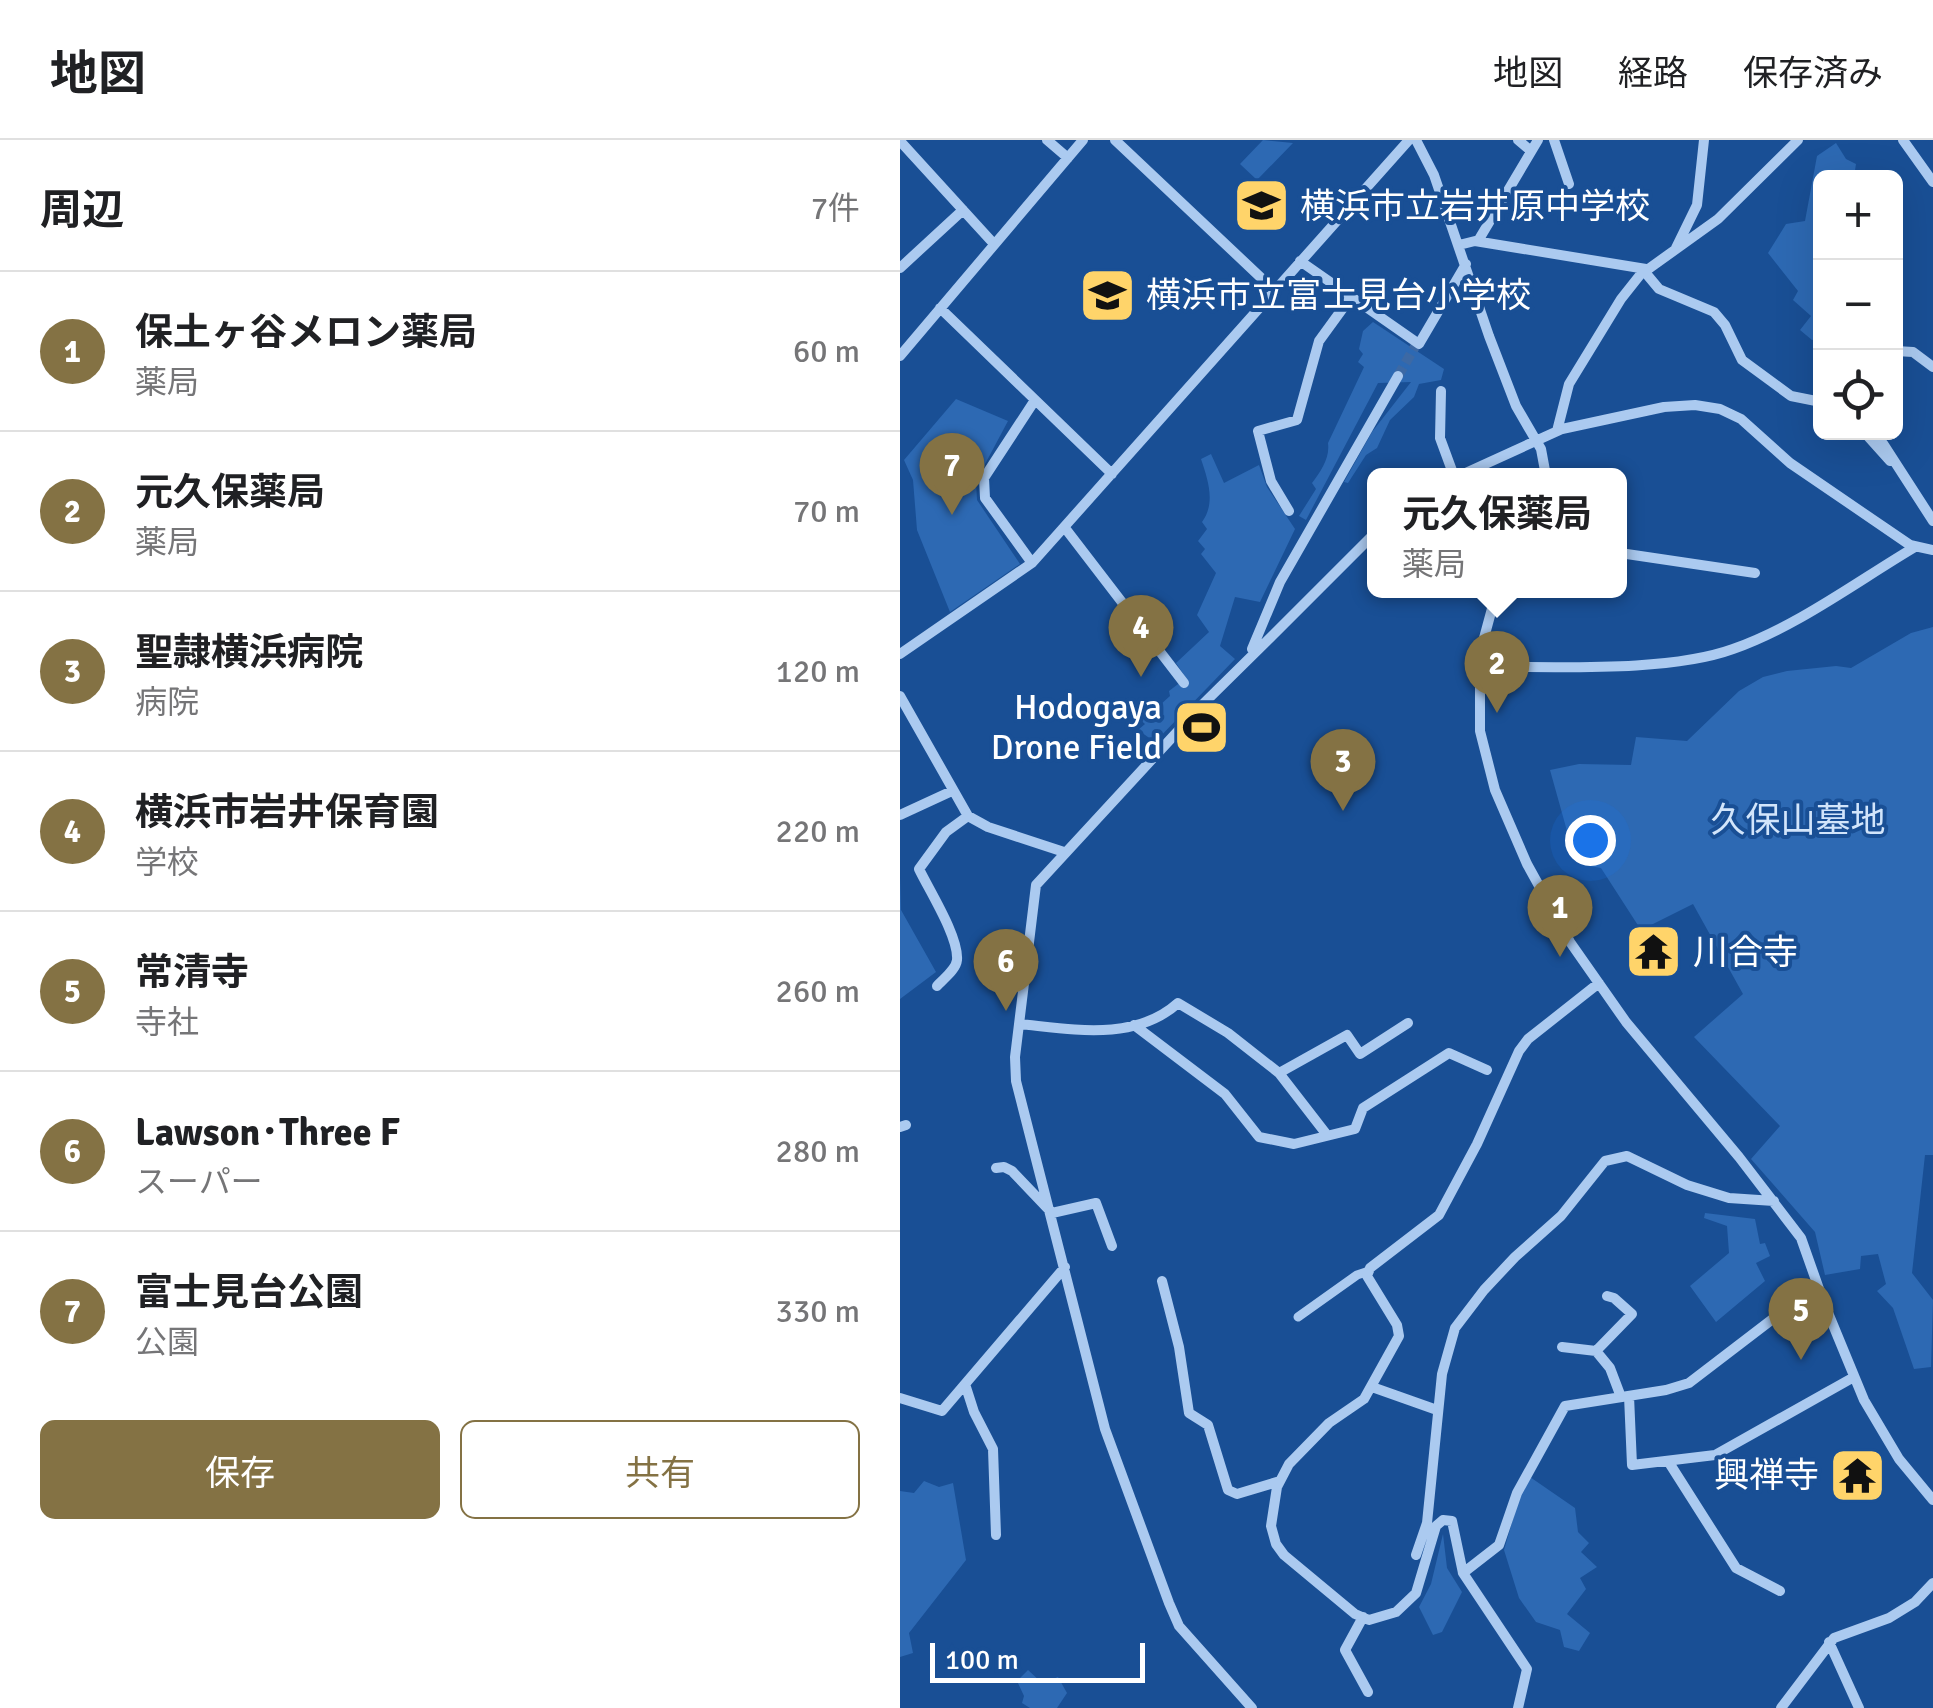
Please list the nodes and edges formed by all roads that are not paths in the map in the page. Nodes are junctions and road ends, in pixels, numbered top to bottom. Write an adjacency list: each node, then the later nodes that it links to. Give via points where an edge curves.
1 (1047, 140): 13 (street)
2 (1083, 140): 13 (street)
3 (1115, 140): 25 (street)
4 (1412, 140): 19 (street, via 1434,175); 21 (street)
5 (1518, 140): 12 (street)
6 (1538, 140): 12 (street)
7 (1554, 140): 15 (street)
8 (1704, 140): 20 (street, via 1697,205)
9 (1798, 140): 20 (street, via 1718,219)
10 (1903, 140): 14 (street)
11 (900, 141): 16 (street)
12 (1531, 151): 17 (street)
13 (1068, 158): 18 (street)
14 (1933, 182)
15 (1569, 184)
16 (963, 210): 18 (street); 23 (street)
17 (1478, 242): 19 (street); 24 (street)
18 (994, 244): 27 (street)
19 (1460, 246): 22 (street)
20 (1675, 249): 24 (street)
21 (1300, 261): 25 (street); 26 (street)
22 (1466, 264): 26 (street, via 1419,344); 38 (street, via 1516,406)
23 (900, 268)
24 (1645, 270): 34 (street, via 1659,289 1714,312 1742,360 1791,396); 35 (street, via 1570,384)
25 (1274, 290): 43 (street)
26 (1352, 297): 44 (street, via 1319,341 1297,420 1258,431 1271,481)
27 (940, 308): 29 (street); 33 (street)
28 (1903, 351): 30 (street)
29 (900, 356)
30 (1933, 368)
31 (1398, 376): 55 (street, via 1305,531)
32 (1441, 391): 40 (street, via 1440,438)
33 (1035, 400): 43 (street); 51 (street, via 984,478 983,490)
34 (1813, 401)
35 (1557, 431): 38 (street); 48 (street, via 1664,408 1720,409)
36 (1870, 440): 39 (street)
37 (1882, 440): 39 (street)
38 (1536, 441): 41 (street); 42 (street)
39 (1896, 464): 45 (street)
40 (1453, 468)
41 (1474, 468)
42 (1546, 468)
43 (1112, 474): 46 (street)
44 (1289, 511)
45 (1933, 521)
46 (1064, 528): 51 (street); 57 (street)
47 (1367, 541): 55 (street)
48 (1915, 547): 49 (street); 56 (street, via 1797,618 1720,653 1674,662)
49 (1933, 550)
50 (1627, 554): 52 (street)
51 (1032, 563): 54 (street)
52 (1755, 573)
53 (1496, 598): 56 (street)
54 (900, 654)
55 (1250, 655): 62 (street)
56 (1480, 667): 63 (street, via 1482,747 1494,790 1544,898)
57 (1184, 683)
58 (900, 696): 59 (street)
59 (952, 791): 60 (street); 61 (street)
60 (902, 811)
61 (968, 816): 62 (street); 64 (street, via 918,868 957,960)
62 (1064, 852): 66 (street, via 1036,885)
63 (1599, 983): 72 (street, via 1647,1051); 76 (street, via 1528,1039 1439,1215)
64 (937, 986)
65 (1408, 1023): 69 (street, via 1360,1054 1347,1034)
66 (1019, 1024): 67 (street, via 1095,1032); 73 (street, via 1016,1081)
67 (1134, 1025): 69 (street, via 1164,1016 1178,1003); 70 (street, via 1225,1094 1260,1137 1294,1144)
68 (1486, 1070): 70 (street, via 1449,1054 1363,1108 1355,1129)
69 (1279, 1073): 70 (street)
70 (1328, 1135)
71 (996, 1168): 73 (street, via 1012,1172)
72 (1774, 1201): 78 (street, via 1801,1238); 88 (street, via 1729,1198 1627,1156 1605,1161 1456,1328)
73 (1052, 1214): 74 (street, via 1096,1203); 75 (street)
74 (1112, 1246)
75 (1066, 1267): 84 (street); 100 (street, via 1106,1429 1171,1610)
76 (1369, 1271): 80 (street); 85 (street, via 1399,1336)
77 (1162, 1281): 90 (street, via 1189,1413 1208,1425 1228,1490 1237,1494)
78 (1817, 1285): 83 (street); 86 (street, via 1689,1383)
79 (1607, 1296): 82 (street, via 1632,1314)
80 (1298, 1317)
81 (1562, 1347): 82 (street)
82 (1596, 1351): 86 (street)
83 (1854, 1377): 89 (street, via 1726,1450); 91 (street, via 1899,1459)
84 (965, 1384): 87 (street, via 942,1411); 92 (street, via 992,1448)
85 (1372, 1387): 88 (street); 90 (street)
86 (1625, 1396): 89 (street, via 1632,1465); 94 (street, via 1565,1406 1518,1493 1500,1545)
87 (900, 1398)
88 (1437, 1410): 93 (street, via 1427,1522)
89 (1668, 1462): 96 (street, via 1736,1568)
90 (1280, 1480): 97 (street, via 1271,1526 1276,1544)
91 (1933, 1500)
92 (996, 1534)
93 (1416, 1555)
94 (1463, 1573): 97 (street, via 1456,1529 1443,1520 1407,1605); 101 (street, via 1527,1669)
95 (1933, 1583): 98 (street, via 1889,1618)
96 (1780, 1591)
97 (1363, 1617): 99 (street, via 1345,1650)
98 (1829, 1642): 102 (street); 103 (street)
99 (1368, 1692)
100 (1252, 1708)
101 (1518, 1708)
102 (1782, 1708)
103 (1858, 1708)

